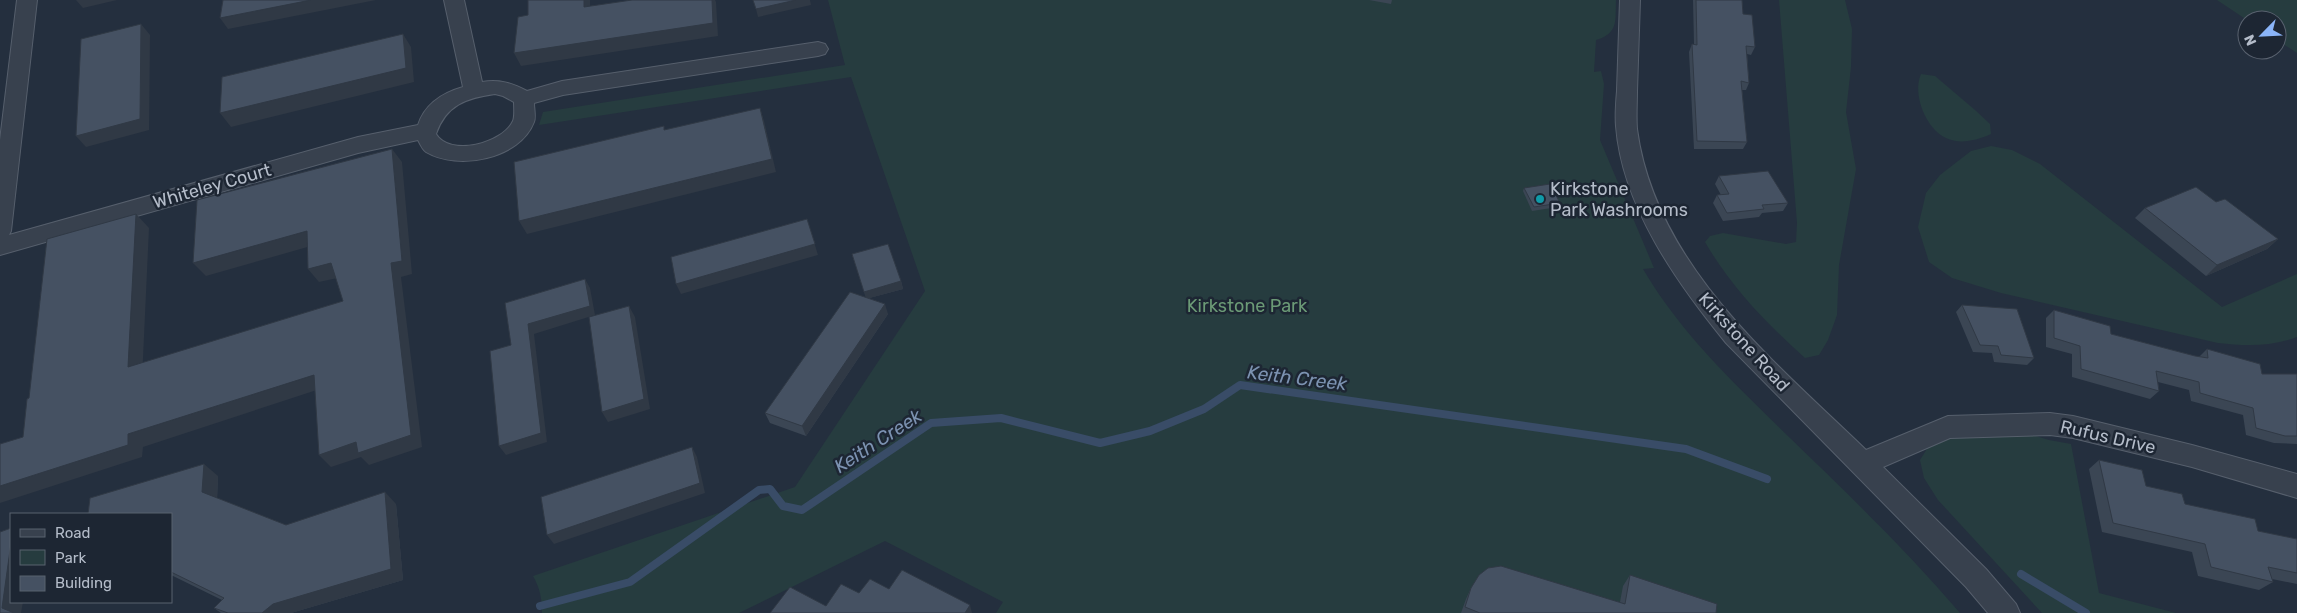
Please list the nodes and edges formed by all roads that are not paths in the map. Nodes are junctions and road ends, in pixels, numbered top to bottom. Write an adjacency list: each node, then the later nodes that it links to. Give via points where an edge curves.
1 (27, 0): 6 (street)
2 (454, 0): 5 (street)
3 (1630, 0): 11 (street, Kirkstone Road, via 1627,131 1638,181 1653,218 1692,285 1723,324 1760,365)
4 (818, 49): 7 (street, via 562,88)
5 (474, 90): 7 (street, via 495,87 509,90); 8 (street, via 449,100 437,109)
6 (8, 94): 9 (street, via 9,164)
7 (524, 99): 8 (street, via 528,111 514,135 478,153 441,152 429,143)
8 (425, 132): 10 (street, Whiteley Court, via 358,145)
9 (0, 231)
10 (0, 246)
11 (1862, 464): 12 (street, Rufus Drive, via 1948,427 2050,424 2192,456); 13 (street, Kirkstone Road, via 1976,578)
12 (2297, 486)
13 (2006, 613)

